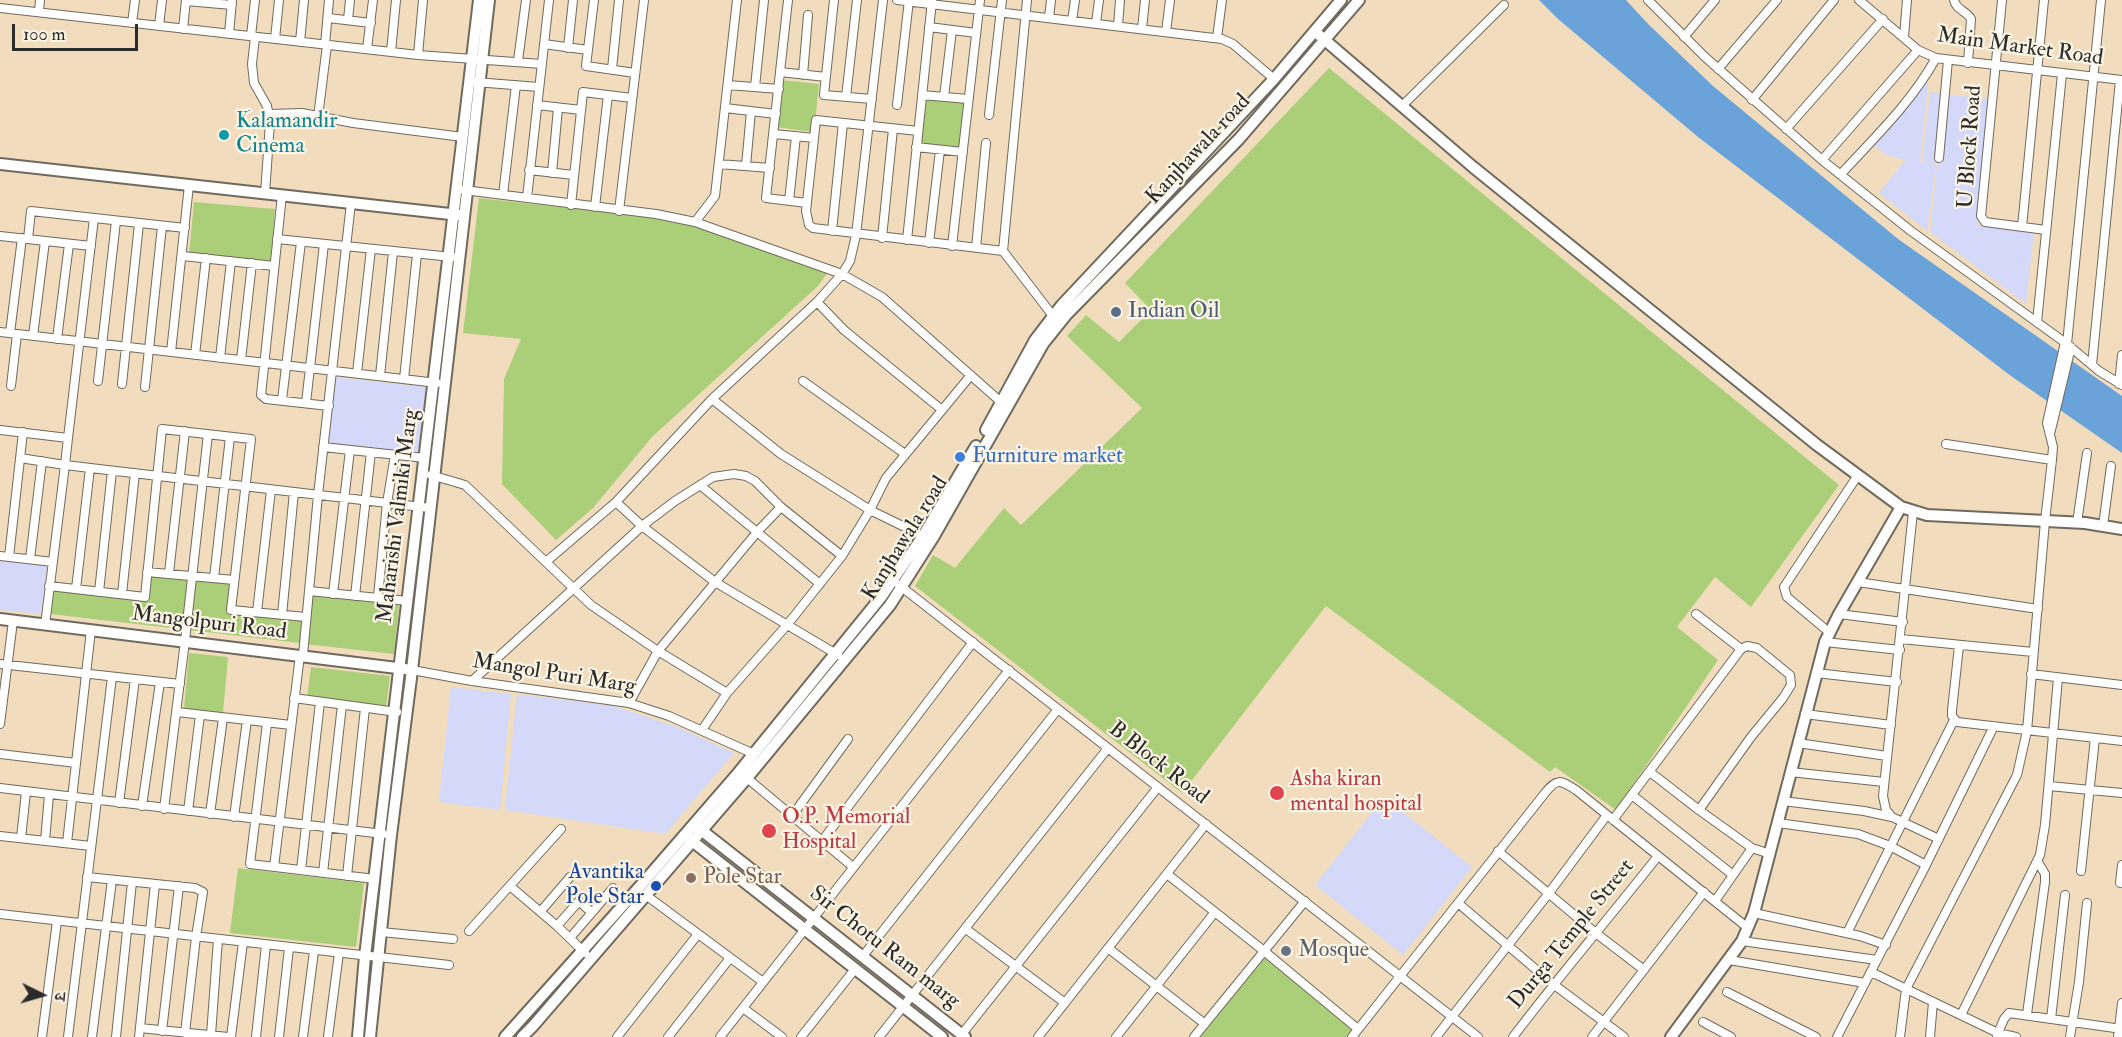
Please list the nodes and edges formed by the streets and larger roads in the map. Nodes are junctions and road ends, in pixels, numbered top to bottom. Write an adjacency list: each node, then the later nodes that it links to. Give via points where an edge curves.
1 (17, 0): 58 (street)
2 (40, 0): 60 (street)
3 (135, 0): 69 (street)
4 (162, 0): 72 (street)
5 (255, 0): 82 (street)
6 (279, 0): 86 (street)
7 (304, 0): 88 (street)
8 (329, 0): 64 (street)
9 (350, 0): 67 (street)
10 (373, 0): 70 (street)
11 (396, 0): 95 (street)
12 (423, 0): 96 (street)
13 (479, 0): 98 (street, Maharishi Valmiki Marg)
14 (489, 0): 98 (street, Maharishi Valmiki Marg)
15 (526, 0): 100 (street)
16 (549, 0): 89 (street)
17 (573, 0): 91 (street)
18 (594, 0): 93 (street)
19 (619, 0): 104 (street)
20 (644, 0): 108 (street)
21 (737, 0): 116 (street)
22 (764, 0): 119 (street)
23 (788, 0): 107 (street)
24 (834, 0): 111 (street)
25 (857, 0): 123 (street)
26 (883, 0): 126 (street)
27 (897, 0): 51 (street)
28 (980, 0): 59 (street)
29 (1002, 0): 61 (street)
30 (1027, 0): 63 (street)
31 (1051, 0): 65 (street)
32 (1075, 0): 68 (street)
33 (1099, 0): 71 (street)
34 (1120, 0): 73 (street)
35 (1145, 0): 76 (street)
36 (1170, 0): 79 (street)
37 (1222, 0): 85 (street)
38 (1341, 0): 78 (street, Kanjhawala road)
39 (1359, 0): 87 (street, Kanjhawala road)
40 (1648, 0): 83 (street)
41 (1715, 0): 83 (street)
42 (1777, 0): 105 (street)
43 (1834, 0): 128 (street)
44 (1859, 0): 66 (street, Main Market Road)
45 (1907, 0): 84 (street)
46 (1954, 0): 101 (street, via 1971,20)
47 (2002, 0): 103 (street, U Block Road)
48 (2044, 0): 106 (street)
49 (2101, 0): 112 (street)
50 (186, 1): 52 (street); 75 (street)
51 (909, 1): 54 (street); 130 (street)
52 (209, 2): 53 (street)
53 (232, 2): 81 (street)
54 (932, 2): 55 (street); 74 (street)
55 (953, 3): 59 (street)
56 (1504, 5): 131 (street)
57 (0, 8): 58 (street)
58 (16, 10): 60 (street)
59 (978, 10): 61 (street); 80 (street)
60 (39, 12): 69 (street)
61 (1001, 12): 63 (street); 138 (street)
62 (808, 15): 110 (street)
63 (1026, 15): 65 (street); 202 (street)
64 (327, 18): 67 (street); 90 (street)
65 (1049, 18): 68 (street)
66 (1882, 19): 84 (street, Main Market Road); 143 (street)
67 (348, 20): 70 (street)
68 (1072, 21): 71 (street)
69 (132, 23): 72 (street)
70 (371, 23): 92 (street)
71 (1096, 23): 73 (street)
72 (159, 26): 75 (street)
73 (1118, 26): 76 (street)
74 (929, 27): 77 (street); 122 (street)
75 (183, 29): 81 (street)
76 (1142, 29): 79 (street)
77 (952, 30): 80 (street); 124 (street)
78 (1315, 31): 87 (street); 113 (street, Kanjhawala road)
79 (1166, 32): 85 (street)
80 (976, 33): 127 (street)
81 (229, 34): 82 (street)
82 (253, 37): 86 (street); 136 (street, via 254,83)
83 (1684, 37): 105 (street)
84 (1904, 37): 94 (street, Main Market Road)
85 (1217, 38): 113 (street, via 1233,44)
86 (275, 39): 88 (street)
87 (1325, 40): 131 (street); 210 (street, Kanjhawala road, via 1239,139)
88 (300, 42): 90 (street)
89 (544, 44): 91 (street); 102 (street)
90 (326, 45): 92 (street); 139 (street)
91 (568, 48): 93 (street)
92 (367, 49): 95 (street)
93 (588, 50): 104 (street, via 586,66)
94 (1918, 50): 97 (street, Main Market Road); 154 (street)
95 (391, 52): 96 (street)
96 (418, 55): 98 (street)
97 (1936, 58): 99 (street, Main Market Road); 161 (street, via 1896,115)
98 (477, 60): 100 (street); 115 (street, Maharishi Valmiki Marg)
99 (1948, 60): 101 (street, Main Market Road); 153 (street)
100 (518, 61): 102 (street)
101 (1968, 63): 103 (street, Main Market Road)
102 (542, 64): 118 (street)
103 (1995, 66): 106 (street, Main Market Road); 181 (street, U Block Road, via 1982,216 1985,222)
104 (612, 69): 108 (street)
105 (1718, 69): 128 (street)
106 (2037, 71): 109 (street, Main Market Road); 181 (street)
107 (780, 72): 110 (street); 120 (street)
108 (635, 73): 125 (street)
109 (2062, 74): 112 (street, Main Market Road); 183 (street)
110 (803, 75): 111 (street)
111 (826, 77): 123 (street, via 824,95)
112 (2093, 77): 114 (street, Main Market Road); 222 (street)
113 (1275, 79): 210 (street, Kanjhawala road)
114 (2121, 80): 231 (street)
115 (474, 82): 117 (street); 147 (street, Maharishi Valmiki Marg); 164 (street, Maharishi Valmiki Marg)
116 (728, 84): 119 (street); 133 (street)
117 (516, 85): 118 (street); 167 (street)
118 (539, 87): 129 (street)
119 (754, 87): 120 (street)
120 (778, 89): 137 (street)
121 (608, 95): 125 (street); 134 (street, via 583,92); 173 (street)
122 (922, 95): 124 (street); 144 (street)
123 (846, 97): 126 (street)
124 (944, 97): 127 (street)
125 (632, 98): 174 (street)
126 (872, 99): 141 (street)
127 (968, 99): 152 (street)
128 (1752, 100): 143 (street)
129 (537, 105): 132 (street); 159 (street)
130 (897, 105)
131 (1402, 106): 274 (street)
132 (558, 108): 134 (street); 160 (street)
133 (725, 108): 135 (street); 156 (street)
134 (581, 111): 162 (street)
135 (752, 111): 137 (street); 157 (street)
136 (269, 114): 139 (street, via 292,112); 165 (street)
137 (776, 114): 145 (street)
138 (989, 116)
139 (318, 117): 147 (street)
140 (843, 123): 141 (street); 148 (street, via 816,120); 184 (street)
141 (868, 126): 142 (street); 185 (street)
142 (893, 129): 144 (street); 187 (street)
143 (1786, 129): 154 (street)
144 (918, 131): 150 (street)
145 (774, 134): 146 (street); 158 (street)
146 (796, 136): 148 (street); 169 (street)
147 (463, 137): 164 (street, Maharishi Valmiki Marg)
148 (814, 138): 171 (street)
149 (986, 143): 199 (street)
150 (916, 147): 151 (street); 190 (street)
151 (940, 150): 152 (street); 193 (street)
152 (963, 152): 197 (street)
153 (1939, 158)
154 (1822, 160): 161 (street)
155 (0, 164): 163 (street)
156 (719, 164): 157 (street); 178 (street, via 715,196)
157 (746, 166): 158 (street)
158 (770, 168): 169 (street, via 766,198)
159 (530, 170): 160 (street); 168 (street)
160 (552, 173): 162 (street)
161 (1840, 174): 214 (street)
162 (574, 175): 172 (street)
163 (189, 185): 165 (street); 182 (street)
164 (462, 190): 167 (street); 175 (street, Maharishi Valmiki Marg)
165 (265, 194): 166 (street)
166 (282, 195): 170 (street); 189 (street)
167 (503, 195): 168 (street)
168 (527, 198): 172 (street)
169 (789, 201): 171 (street)
170 (351, 203): 175 (street); 198 (street)
171 (807, 203): 184 (street, via 809,225)
172 (571, 205): 173 (street)
173 (596, 207): 174 (street)
174 (620, 211): 178 (street)
175 (459, 215): 205 (street, Maharishi Valmiki Marg)
176 (94, 218): 177 (street); 188 (street, via 31,211); 196 (street)
177 (116, 221): 179 (street); 220 (street)
178 (695, 222): 211 (street)
179 (139, 224): 180 (street); 221 (street)
180 (162, 226): 182 (street); 223 (street)
181 (2022, 227): 183 (street)
182 (185, 228): 204 (street)
183 (2046, 230): 214 (street)
184 (832, 231): 185 (street)
185 (856, 235): 187 (street); 211 (street, via 850,261)
186 (0, 236): 188 (street)
187 (882, 237): 190 (street)
188 (25, 238): 191 (street); 216 (street)
189 (277, 239): 192 (street); 209 (street)
190 (907, 240): 193 (street)
191 (45, 241): 194 (street); 217 (street)
192 (301, 242): 195 (street); 230 (street)
193 (930, 243): 197 (street)
194 (69, 244): 196 (street); 218 (street)
195 (324, 244): 198 (street); 232 (street)
196 (91, 246): 219 (street)
197 (952, 246): 199 (street)
198 (346, 247): 200 (street); 233 (street)
199 (976, 248): 202 (street)
200 (371, 249): 201 (street); 234 (street)
201 (393, 252): 203 (street); 236 (street)
202 (1003, 252): 213 (street)
203 (417, 254): 205 (street); 237 (street)
204 (183, 256): 206 (street); 224 (street)
205 (454, 257): 240 (street, Maharishi Valmiki Marg)
206 (206, 258): 207 (street); 225 (street)
207 (231, 261): 208 (street); 227 (street)
208 (252, 263): 209 (street); 228 (street)
209 (274, 266): 229 (street)
210 (1105, 268): 213 (street, Kanjhawala road); 313 (street, Kanjhawala road, via 1043,344 934,536)
211 (842, 274): 212 (street); 235 (street, via 882,297)
212 (817, 302): 245 (street); 250 (street, via 844,330)
213 (1053, 316): 247 (street, Kanjhawala road)
214 (2037, 322): 222 (street)
215 (0, 332): 216 (street)
216 (14, 334): 217 (street); 243 (street)
217 (33, 336): 218 (street)
218 (57, 339): 219 (street)
219 (80, 341): 220 (street); 256 (street)
220 (102, 344): 221 (street); 238 (street)
221 (125, 347): 223 (street); 241 (street)
222 (2067, 347): 231 (street); 267 (street, via 2050,427)
223 (148, 349): 224 (street); 244 (street)
224 (171, 352): 225 (street)
225 (195, 355): 227 (street)
226 (2122, 355): 242 (street)
227 (220, 358): 228 (street)
228 (241, 360): 229 (street)
229 (264, 363): 230 (street); 246 (street, via 261,395)
230 (286, 365): 232 (street); 246 (street)
231 (2092, 365): 242 (street)
232 (310, 368): 233 (street); 248 (street)
233 (333, 371): 234 (street); 249 (street)
234 (357, 374): 236 (street)
235 (971, 375): 247 (street); 250 (street)
236 (380, 376): 237 (street)
237 (404, 379): 240 (street)
238 (98, 381)
239 (803, 381): 262 (street)
240 (439, 383): 265 (street, Maharishi Valmiki Marg); 273 (street, Maharishi Valmiki Marg)
241 (122, 384)
242 (2121, 385)
243 (11, 386)
244 (145, 387)
245 (712, 399): 286 (street); 291 (street, via 781,454)
246 (282, 400): 248 (street)
247 (1001, 402): 299 (street, Kanjhawala road)
248 (306, 403): 249 (street)
249 (328, 406): 258 (street)
250 (942, 410): 262 (street)
251 (0, 430): 253 (street)
252 (185, 431): 254 (street); 275 (street, via 162,429); 276 (street)
253 (23, 432): 256 (street); 264 (street)
254 (208, 434): 255 (street); 277 (street)
255 (230, 437): 278 (street); 280 (street, via 251,439)
256 (68, 438): 268 (street)
257 (1946, 444): 267 (street)
258 (323, 447): 259 (street); 283 (street)
259 (350, 450): 260 (street); 284 (street)
260 (371, 452): 263 (street); 285 (street)
261 (2086, 453): 294 (street)
262 (905, 454): 291 (street, via 886,478)
263 (394, 455): 265 (street); 287 (street)
264 (20, 458): 266 (street); 302 (street)
265 (425, 458): 273 (street, Maharishi Valmiki Marg)
266 (42, 460): 268 (street); 303 (street)
267 (2052, 460): 293 (street)
268 (65, 465): 270 (street); 305 (street)
269 (2111, 466): 296 (street)
270 (90, 468): 271 (street); 317 (street)
271 (112, 471): 272 (street); 320 (street)
272 (135, 473): 275 (street); 321 (street)
273 (428, 474): 288 (street, Maharishi Valmiki Marg); 304 (street, via 465,484)
274 (1858, 475): 290 (street); 338 (street, via 1784,587 1786,597)
275 (157, 476): 276 (street); 306 (street)
276 (180, 478): 277 (street); 307 (street)
277 (202, 482): 278 (street); 308 (street)
278 (224, 484): 280 (street); 309 (street)
279 (700, 485): 289 (street, via 725,474 746,476); 295 (street); 298 (street)
280 (245, 487): 281 (street); 310 (street)
281 (271, 490): 282 (street); 327 (street)
282 (294, 492): 283 (street); 330 (street)
283 (318, 495): 284 (street); 318 (street)
284 (344, 498): 285 (street); 322 (street)
285 (366, 500): 287 (street); 323 (street)
286 (616, 501): 295 (street); 304 (street)
287 (387, 503): 288 (street); 324 (street)
288 (425, 507): 325 (street, Maharishi Valmiki Marg); 352 (street, Maharishi Valmiki Marg)
289 (781, 507): 298 (street); 301 (street)
290 (1901, 507): 292 (street); 312 (street)
291 (870, 510): 299 (street); 301 (street)
292 (1914, 512): 293 (street); 319 (street)
293 (2045, 521): 294 (street); 326 (street)
294 (2077, 523): 296 (street)
295 (642, 526): 311 (street); 316 (street)
296 (2103, 526): 297 (street)
297 (2122, 530)
298 (758, 531): 311 (street); 314 (street)
299 (923, 536): 313 (street, Kanjhawala road)
300 (0, 556): 302 (street)
301 (842, 556): 314 (street)
302 (9, 557): 303 (street)
303 (30, 559): 305 (street)
304 (547, 561): 316 (street)
305 (53, 562): 315 (street)
306 (147, 572): 307 (street); 321 (street, via 145,597)
307 (169, 573): 308 (street)
308 (192, 575): 309 (street); 340 (street)
309 (214, 578): 310 (street)
310 (234, 580): 327 (street, via 231,610)
311 (715, 582): 336 (street); 345 (street)
312 (1858, 582): 319 (street); 329 (street)
313 (897, 583): 341 (street, B Block Road); 347 (street, Kanjhawala road); 349 (street, Kanjhawala road, via 890,605)
314 (820, 584): 336 (street)
315 (49, 586): 317 (street); 335 (street)
316 (574, 588): 345 (street, via 591,605); 360 (street)
317 (76, 589): 320 (street)
318 (309, 591): 322 (street); 331 (street)
319 (1905, 591): 326 (street); 334 (street)
320 (99, 592): 321 (street)
321 (122, 594)
322 (333, 594): 323 (street)
323 (355, 596): 324 (street)
324 (378, 597): 325 (street)
325 (408, 601): 351 (street, Maharishi Valmiki Marg)
326 (2038, 609): 346 (street)
327 (257, 612): 330 (street)
328 (1696, 614): 343 (street)
329 (1839, 614): 334 (street); 338 (street)
330 (282, 615): 331 (street)
331 (306, 617): 348 (street)
332 (0, 619): 333 (street, Mangolpuri Road)
333 (13, 621): 335 (street, Mangolpuri Road); 350 (street)
334 (1903, 622): 339 (street)
335 (45, 625): 337 (street, Mangolpuri Road)
336 (787, 625): 347 (street); 365 (street)
337 (91, 630): 340 (street, Mangolpuri Road); 355 (street)
338 (1827, 637): 344 (street); 354 (street)
339 (1901, 639): 342 (street); 344 (street)
340 (185, 641): 348 (street, Mangolpuri Road); 363 (street)
341 (973, 642): 353 (street, B Block Road); 437 (street)
342 (1959, 646): 346 (street); 378 (street)
343 (1741, 649): 396 (street); 414 (street, via 1747,645 1757,648 1790,675 1791,685)
344 (1900, 650): 362 (street)
345 (658, 651): 365 (street); 368 (street)
346 (2033, 652): 356 (street)
347 (835, 653): 349 (street); 393 (street, Kanjhawala road)
348 (301, 655): 351 (street, Mangolpuri Road); 366 (street)
349 (846, 660): 398 (street, Kanjhawala road)
350 (4, 665): 355 (street); 380 (street)
351 (400, 668): 352 (street, Mangolpuri Road); 373 (street, Maharishi Valmiki Marg)
352 (412, 670): 360 (street, Mangol Puri Marg); 373 (street, Maharishi Valmiki Marg)
353 (1009, 670): 371 (street, B Block Road); 449 (street)
354 (1816, 673): 362 (street); 374 (street)
355 (86, 674): 357 (street); 395 (street)
356 (2031, 674): 358 (street); 385 (street)
357 (112, 677): 359 (street); 409 (street)
358 (2058, 678): 364 (street); 386 (street)
359 (135, 680): 361 (street); 411 (street)
360 (472, 681): 368 (street, Mangol Puri Marg)
361 (160, 682): 363 (street); 412 (street)
362 (1897, 682): 382 (street)
363 (180, 684): 372 (street)
364 (2122, 685)
365 (727, 693): 384 (street)
366 (294, 698): 367 (street); 381 (street)
367 (320, 702): 369 (street); 426 (street)
368 (629, 703): 384 (street, Mangol Puri Marg)
369 (342, 705): 370 (street); 428 (street)
370 (365, 708): 373 (street); 430 (street)
371 (1058, 709): 391 (street, B Block Road); 513 (street)
372 (177, 712): 375 (street); 413 (street)
373 (401, 713): 431 (street, Maharishi Valmiki Marg)
374 (1805, 714): 382 (street); 390 (street)
375 (200, 715): 376 (street); 415 (street)
376 (223, 718): 377 (street); 416 (street)
377 (247, 720): 379 (street); 418 (street)
378 (1954, 720): 383 (street); 423 (street)
379 (267, 723): 381 (street); 421 (street)
380 (0, 724)
381 (291, 725): 422 (street)
382 (1891, 726): 394 (street)
383 (1994, 726): 385 (street); 435 (street)
384 (702, 730): 393 (street, Mangol Puri Marg)
385 (2027, 731): 386 (street); 529 (street, via 2017,775)
386 (2054, 734): 387 (street); 400 (street)
387 (2095, 738): 389 (street); 403 (street)
388 (848, 739): 417 (street)
389 (2122, 741)
390 (1798, 743): 394 (street); 397 (street)
391 (1108, 748): 401 (street, B Block Road); 488 (street)
392 (0, 754): 395 (street)
393 (754, 754): 427 (street, Kanjhawala road)
394 (1887, 756): 399 (street)
395 (76, 763): 408 (street)
396 (1650, 772): 407 (street); 414 (street)
397 (1790, 772): 399 (street); 410 (street)
398 (747, 778): 417 (street); 427 (street, Kanjhawala road)
399 (1884, 782): 419 (street, via 1886,810)
400 (2049, 786): 403 (street); 445 (street)
401 (1158, 787): 425 (street, B Block Road); 520 (street)
402 (0, 788): 404 (street)
403 (2088, 790): 405 (street); 451 (street)
404 (26, 792): 406 (street); 433 (street)
405 (2122, 793)
406 (49, 795): 408 (street); 436 (street)
407 (1632, 795): 420 (street); 454 (street)
408 (71, 798): 409 (street); 438 (street)
409 (95, 801): 411 (street); 439 (street)
410 (1783, 801): 419 (street); 424 (street)
411 (119, 803): 412 (street)
412 (142, 806): 413 (street)
413 (164, 809): 415 (street)
414 (1699, 810): 441 (street)
415 (188, 812): 416 (street)
416 (210, 814): 418 (street)
417 (792, 816): 437 (street)
418 (234, 817): 421 (street)
419 (1892, 817): 423 (street)
420 (1610, 818): 442 (street, via 1576,790 1557,782); 444 (street); 467 (street)
421 (255, 819): 422 (street); 448 (street, via 250,864)
422 (278, 822): 426 (street); 448 (street)
423 (1902, 822): 435 (street); 440 (street)
424 (1778, 823): 440 (street, via 1858,834); 443 (street)
425 (1206, 824): 453 (street); 470 (street, B Block Road)
426 (305, 825): 428 (street); 450 (street)
427 (698, 827): 434 (street, Kanjhawala road); 481 (street, Sir Chotu Ram marg)
428 (327, 828): 430 (street); 452 (street)
429 (561, 829): 464 (street)
430 (351, 831): 431 (street); 455 (street)
431 (385, 835): 458 (street, Maharishi Valmiki Marg); 475 (street, Maharishi Valmiki Marg)
432 (0, 836): 433 (street)
433 (21, 838): 436 (street)
434 (689, 838): 469 (street, Kanjhawala road); 487 (street, Sir Chotu Ram marg); 508 (street, Kanjhawala road)
435 (1939, 839): 446 (street)
436 (45, 841): 438 (street)
437 (822, 841): 449 (street)
438 (67, 843): 439 (street)
439 (91, 846): 456 (street)
440 (1890, 846): 446 (street); 493 (street)
441 (1752, 848): 443 (street); 454 (street)
442 (1498, 851): 467 (street); 472 (street)
443 (1770, 854): 479 (street)
444 (1658, 856): 466 (street); 496 (street, Durga Temple Street)
445 (2038, 862): 537 (street, via 2045,882); 538 (street)
446 (1926, 865): 505 (street)
447 (2122, 865): 461 (street)
448 (274, 867): 450 (street)
449 (853, 867): 481 (street)
450 (301, 870): 452 (street)
451 (2081, 871)
452 (323, 873): 455 (street)
453 (1167, 874): 478 (street); 507 (street)
454 (1733, 875): 471 (street)
455 (347, 876): 458 (street)
456 (87, 877): 459 (street); 483 (street)
457 (570, 877): 476 (street)
458 (375, 879): 474 (street, Maharishi Valmiki Marg)
459 (112, 880): 460 (street); 484 (street)
460 (132, 882): 462 (street); 489 (street)
461 (2120, 883)
462 (155, 884): 463 (street); 491 (street)
463 (179, 886): 494 (street); 497 (street, via 203,892)
464 (510, 886): 476 (street); 490 (street)
465 (614, 888): 477 (street)
466 (1704, 892): 471 (street); 522 (street)
467 (1549, 893): 496 (street); 504 (street)
468 (2065, 895): 540 (street)
469 (647, 896): 495 (street); 515 (street, Kanjhawala road)
470 (1305, 901): 510 (street); 524 (street, B Block Road)
471 (1715, 901): 486 (street)
472 (1458, 903): 504 (street); 524 (street)
473 (2087, 903): 544 (street)
474 (371, 908): 475 (street); 512 (street, Maharishi Valmiki Marg)
475 (383, 909): 492 (street, Maharishi Valmiki Marg)
476 (541, 911): 485 (street)
477 (591, 912): 485 (street, via 579,901); 498 (street)
478 (1215, 912): 510 (street); 528 (street)
479 (1754, 913): 486 (street); 493 (street)
480 (0, 914): 482 (street)
481 (814, 918): 487 (street); 513 (street, Sir Chotu Ram marg)
482 (57, 921): 483 (street); 553 (street)
483 (82, 924): 484 (street); 554 (street)
484 (106, 926): 489 (street); 555 (street)
485 (558, 926): 498 (street)
486 (1749, 928): 501 (street)
487 (805, 929): 521 (street, Sir Chotu Ram marg); 525 (street)
488 (966, 929): 520 (street); 531 (street)
489 (127, 930): 491 (street); 556 (street)
490 (469, 931)
491 (150, 932): 494 (street); 548 (street)
492 (381, 932): 500 (street); 514 (street, Maharishi Valmiki Marg)
493 (1846, 933): 505 (street)
494 (173, 934): 497 (street); 546 (street)
495 (698, 934): 516 (street); 566 (street)
496 (1597, 934): 522 (street); 527 (street, Durga Temple Street)
497 (196, 937): 499 (street); 549 (street)
498 (570, 938): 508 (street)
499 (218, 939): 502 (street); 550 (street)
500 (453, 939)
501 (1742, 941): 517 (street); 518 (street)
502 (243, 942): 503 (street); 557 (street)
503 (267, 945): 506 (street); 558 (street)
504 (1507, 945): 527 (street); 539 (street)
505 (1886, 945): 518 (street)
506 (289, 948): 509 (street); 559 (street)
507 (1108, 948): 528 (street); 533 (street)
508 (583, 950): 515 (street); 564 (street, Kanjhawala road)
509 (314, 951): 511 (street); 560 (street)
510 (1264, 951): 543 (street); 545 (street)
511 (339, 953): 512 (street); 561 (street)
512 (365, 956): 514 (street); 562 (street, Maharishi Valmiki Marg)
513 (863, 956): 531 (street, Sir Chotu Ram marg)
514 (378, 958): 519 (street); 563 (street, Maharishi Valmiki Marg)
515 (592, 958): 565 (street, Kanjhawala road)
516 (730, 958): 525 (street); 567 (street)
517 (1728, 960): 526 (street); 582 (street)
518 (1877, 960): 523 (street)
519 (449, 965)
520 (1016, 966): 533 (street); 551 (street)
521 (855, 969): 535 (street, Sir Chotu Ram marg); 570 (street)
522 (1644, 970): 541 (street)
523 (1870, 972): 526 (street); 529 (street)
524 (1400, 975): 539 (street, B Block Road); 545 (street)
525 (763, 982): 536 (street)
526 (1865, 983): 585 (street)
527 (1553, 984): 541 (street); 579 (street, Durga Temple Street)
528 (1156, 986): 543 (street); 574 (street)
529 (1906, 989): 532 (street); 586 (street)
530 (1726, 992): 584 (street)
531 (913, 996): 535 (street); 551 (street, Sir Chotu Ram marg)
532 (1933, 1002): 538 (street); 587 (street)
533 (1065, 1003): 573 (street)
534 (2122, 1003): 547 (street)
535 (903, 1007): 571 (street); 572 (street, Sir Chotu Ram marg)
536 (743, 1008): 568 (street); 569 (street)
537 (2027, 1014): 540 (street); 552 (street, via 2009,1013)
538 (1960, 1015): 552 (street)
539 (1453, 1018): 577 (street); 578 (street, B Block Road)
540 (2051, 1019): 544 (street)
541 (1604, 1022): 580 (street); 581 (street)
542 (1703, 1022): 583 (street)
543 (1205, 1024): 575 (street)
544 (2073, 1024): 547 (street); 589 (street)
545 (1358, 1029): 576 (street)
546 (162, 1031): 548 (street); 549 (street)
547 (2120, 1032)
548 (140, 1033)
549 (185, 1033): 550 (street)
550 (211, 1035): 557 (street)
551 (964, 1035)
552 (1997, 1035): 588 (street)
553 (42, 1037)
554 (68, 1037)
555 (92, 1037)
556 (116, 1037)
557 (229, 1037)
558 (256, 1037)
559 (279, 1037)
560 (303, 1037)
561 (328, 1037)
562 (358, 1037)
563 (370, 1037)
564 (505, 1037)
565 (522, 1037)
566 (617, 1037)
567 (668, 1037)
568 (720, 1037)
569 (782, 1037)
570 (801, 1037)
571 (879, 1037)
572 (942, 1037)
573 (1038, 1037)
574 (1116, 1037)
575 (1194, 1037)
576 (1352, 1037)
577 (1436, 1037)
578 (1478, 1037)
579 (1513, 1037)
580 (1592, 1037)
581 (1624, 1037)
582 (1671, 1037)
583 (1731, 1037)
584 (1816, 1037)
585 (1837, 1037)
586 (1900, 1037)
587 (1929, 1037)
588 (2016, 1037)
589 (2070, 1037)

